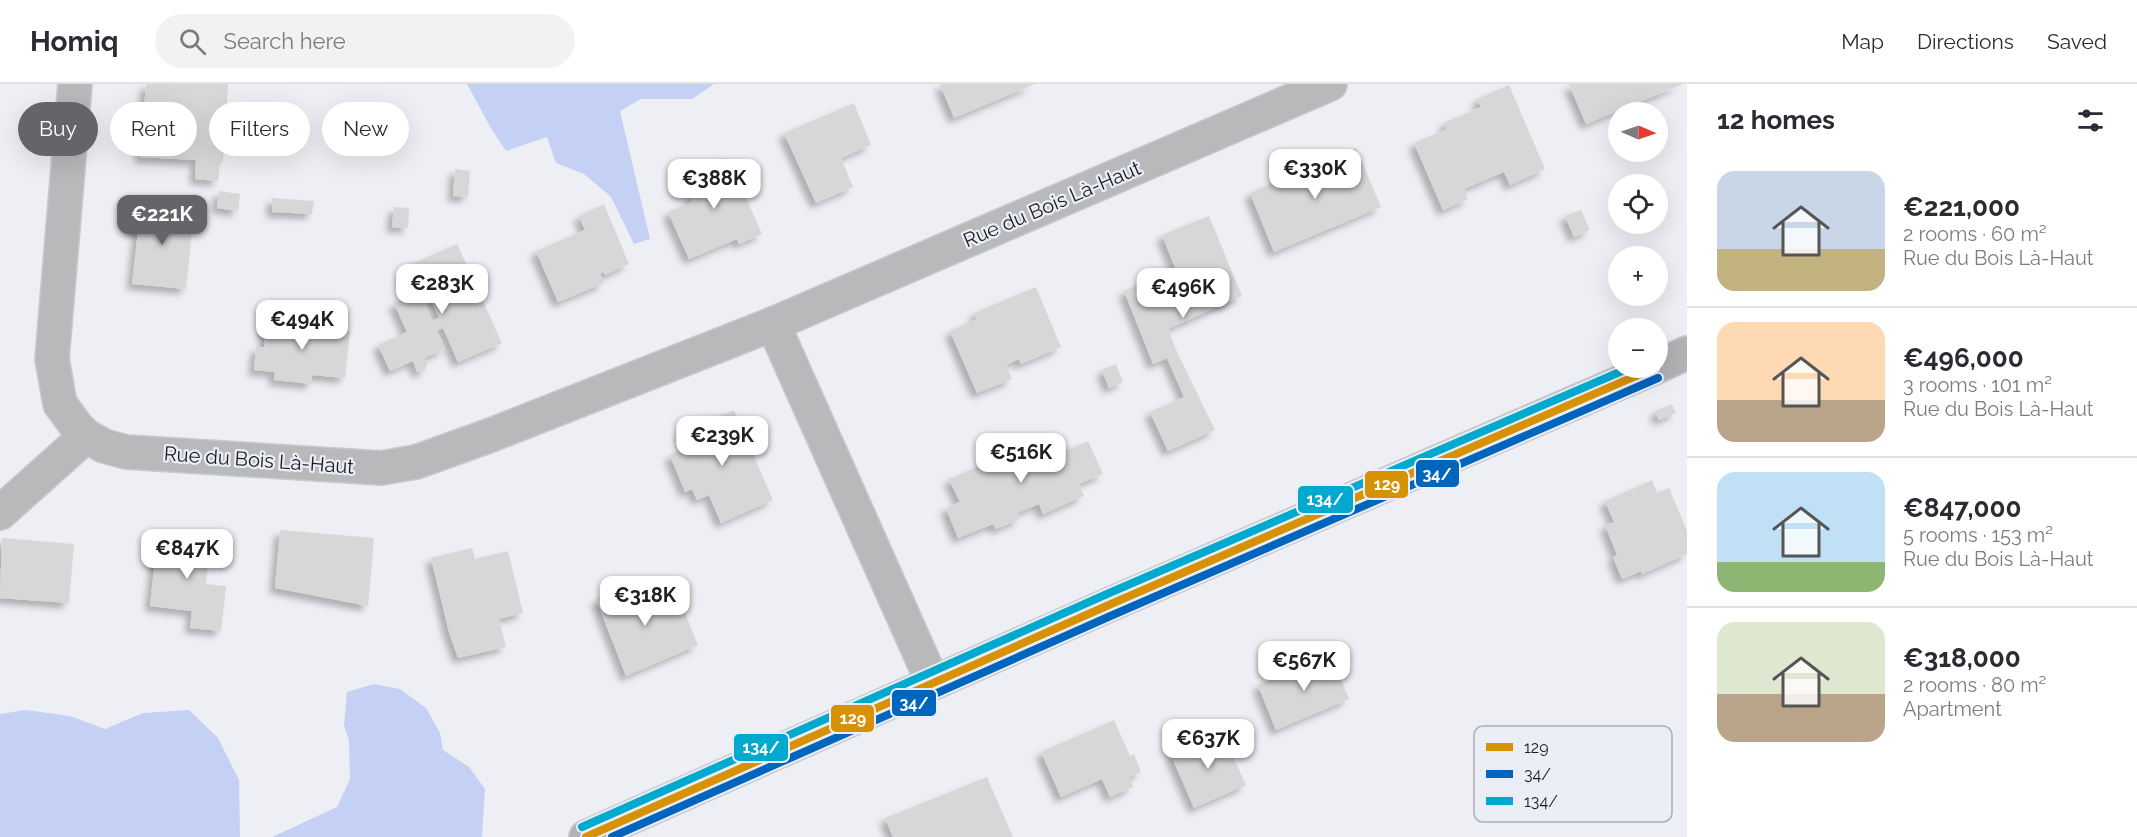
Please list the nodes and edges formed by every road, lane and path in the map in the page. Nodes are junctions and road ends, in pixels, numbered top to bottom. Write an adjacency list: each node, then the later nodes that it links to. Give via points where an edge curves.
1 (75, 84): 7 (street, Rue du Bois Là-Haut, via 52,359 60,404)
2 (1330, 84): 3 (street, Rue du Bois Là-Haut)
3 (773, 324): 7 (street, Rue du Bois Là-Haut, via 491,435 416,462 381,468 126,452); 9 (street)
4 (1687, 353): 5 (main road)
5 (1668, 362)
6 (1631, 378): 9 (main road)
7 (86, 436): 8 (street)
8 (0, 513)
9 (933, 683): 10 (main road)
10 (586, 837)

